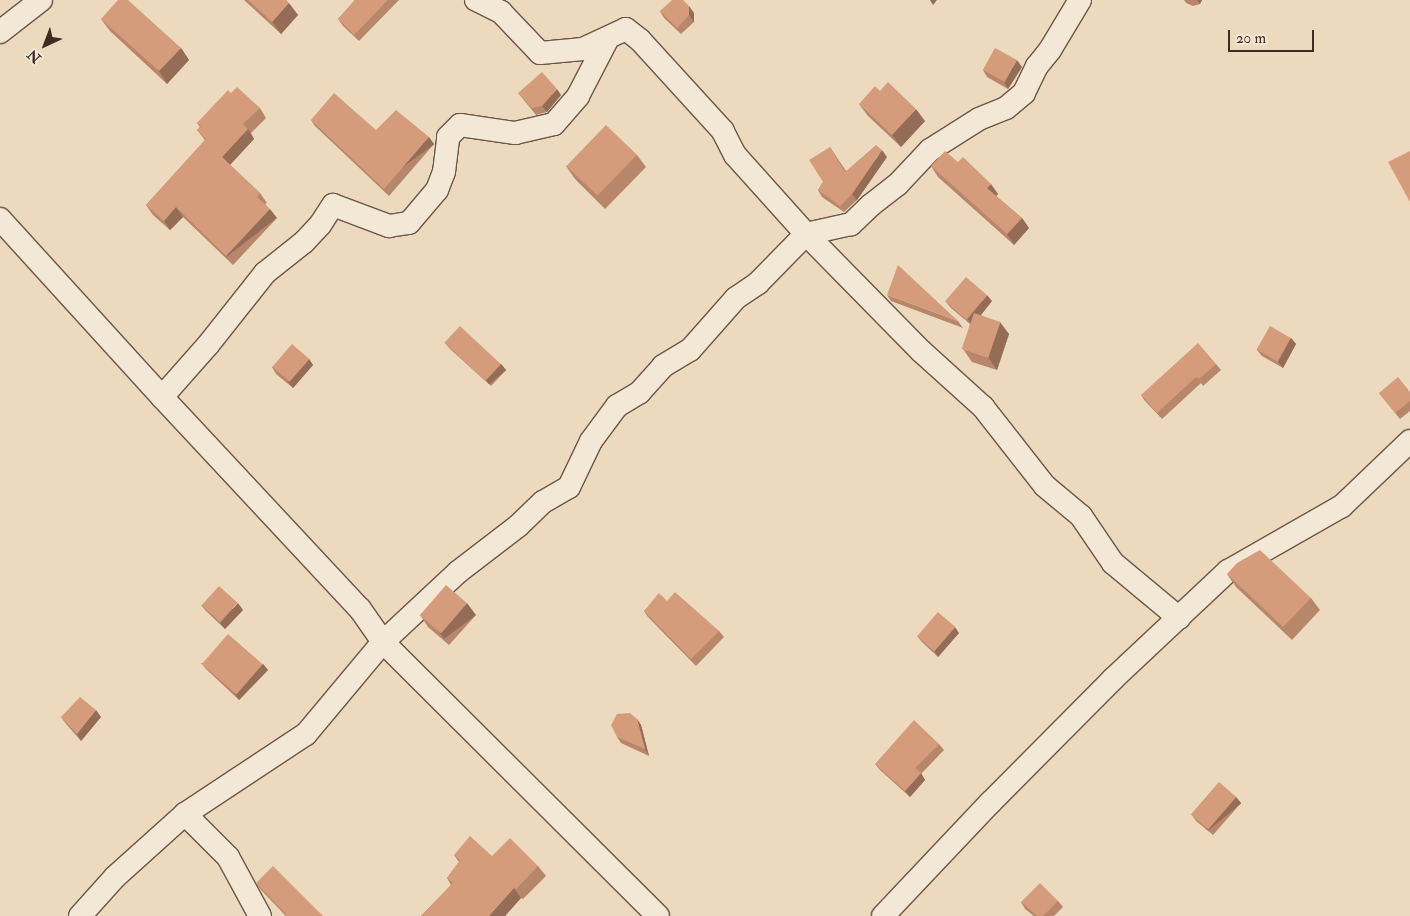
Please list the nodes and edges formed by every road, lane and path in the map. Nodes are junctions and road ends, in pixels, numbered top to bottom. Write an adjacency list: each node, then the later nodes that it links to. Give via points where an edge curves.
1 (41, 0): 4 (street)
2 (476, 0): 5 (street, via 501,12 540,53 583,48)
3 (1080, 0): 7 (street, via 1050,50 1036,66 1024,93 999,112 979,119 930,150 898,184 850,224)
4 (0, 32)
5 (607, 40): 7 (street, via 626,29 640,40 723,131 736,155); 8 (street, via 578,96 554,124 515,133 460,125 448,137 444,172 437,190 409,223 389,226 333,205 304,242 265,273)
6 (0, 219): 8 (street)
7 (806, 234): 10 (street, via 922,351 983,407 1045,486 1081,516 1113,563); 11 (street, via 758,283 736,298 690,350 663,366 639,393 617,406 591,441 569,487 543,502 518,526 458,572)
8 (162, 397): 11 (street, via 360,609)
9 (1410, 441): 10 (street, via 1342,506 1228,571)
10 (1179, 618): 16 (street, via 1113,679)
11 (383, 642): 12 (street, via 306,734); 15 (street)
12 (185, 814): 13 (street, via 115,876); 14 (street, via 228,858)
13 (80, 916)
14 (260, 916)
15 (658, 916)
16 (883, 916)

